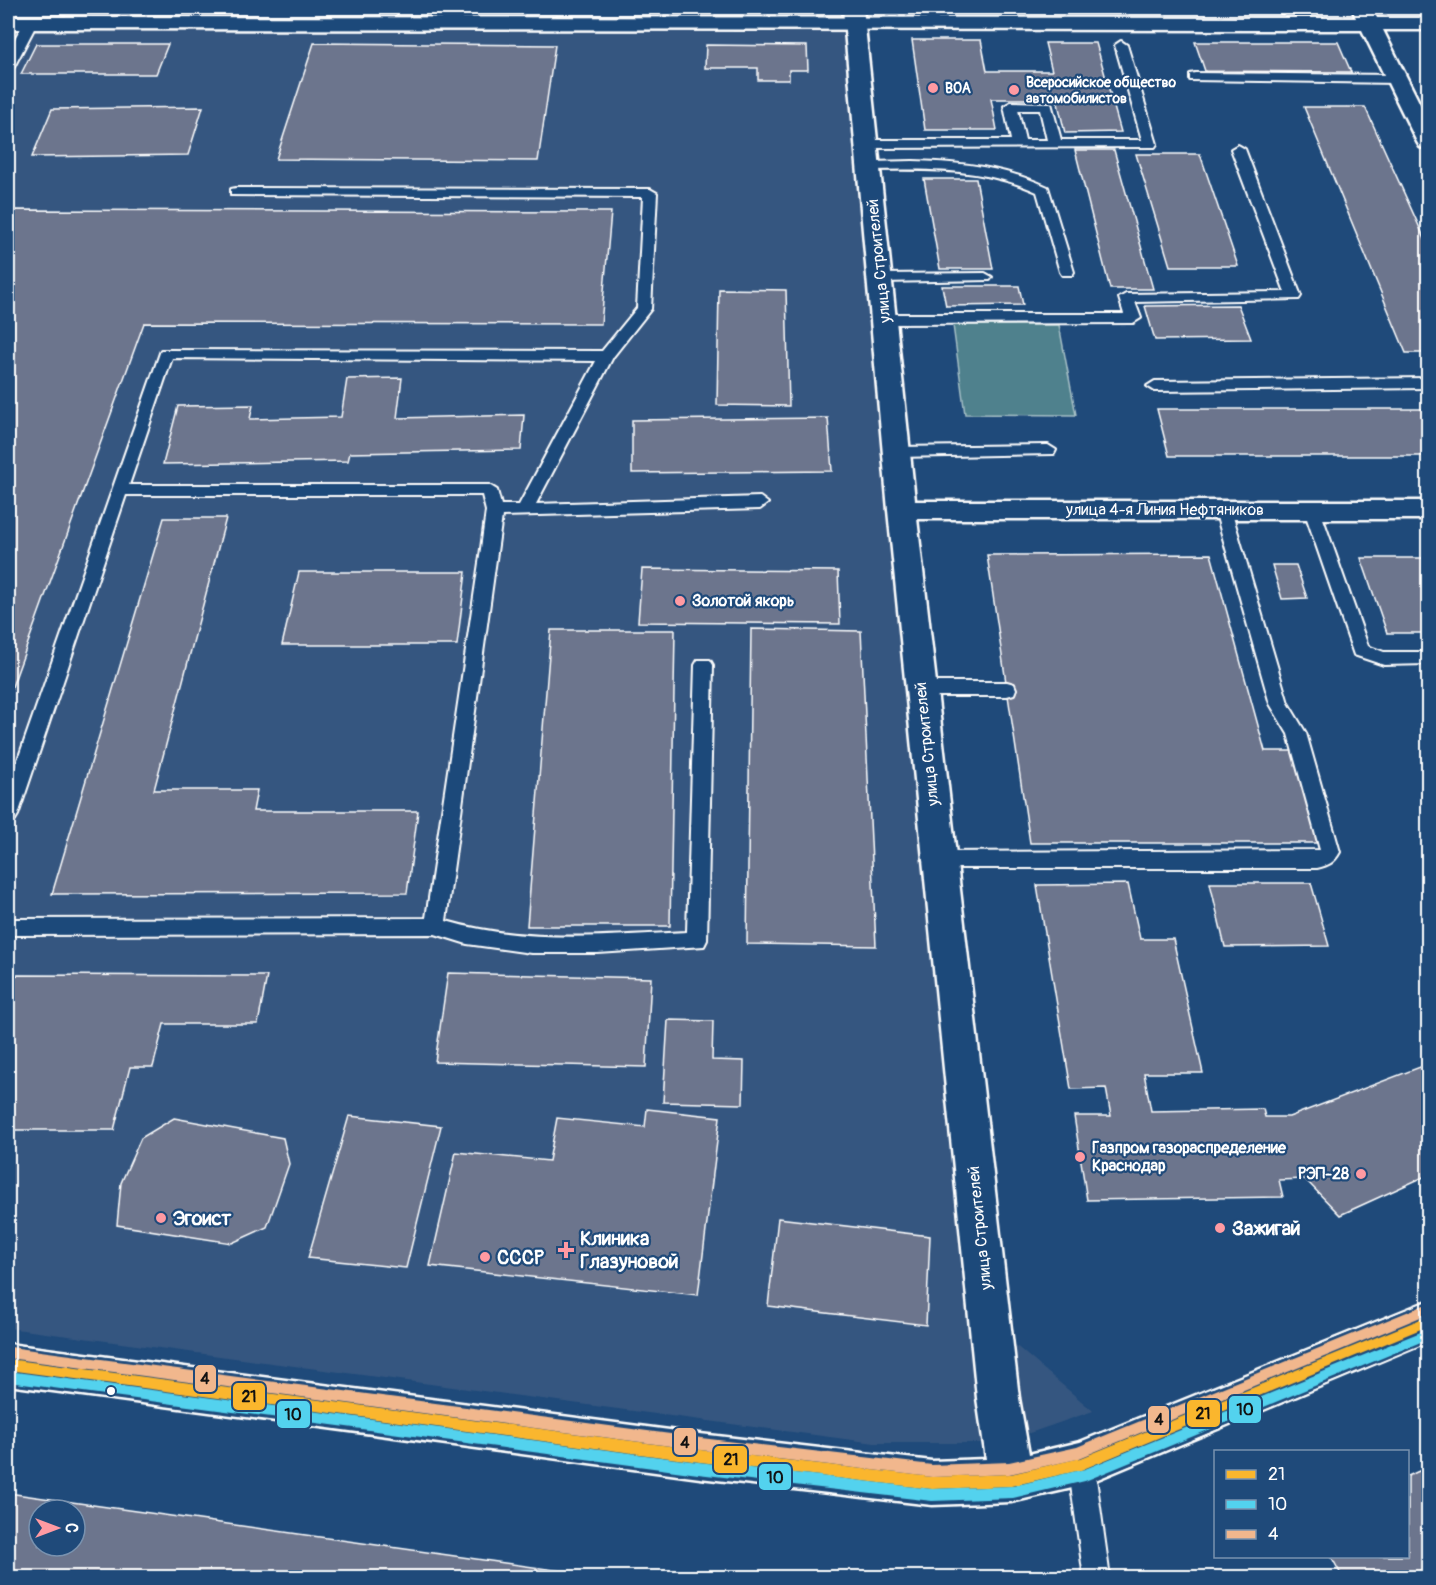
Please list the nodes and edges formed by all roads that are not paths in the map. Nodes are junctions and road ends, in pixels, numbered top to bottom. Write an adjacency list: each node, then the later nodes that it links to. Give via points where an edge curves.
1 (853, 15): 2 (street); 3 (street); 13 (street, улица Строителей)
2 (1366, 16): 4 (street); 8 (street)
3 (21, 20): 6 (lane)
4 (1428, 24)
5 (1121, 45): 11 (lane, via 1150,144)
6 (8, 67)
7 (1195, 77): 8 (lane)
8 (1397, 79): 9 (street)
9 (1428, 142)
10 (1019, 144): 11 (lane); 11 (lane, via 1011,106 1046,106); 13 (lane)
11 (1055, 144)
12 (1238, 149): 18 (lane, via 1294,296 1126,298 1133,318)
13 (869, 155): 15 (lane, via 995,173 1024,180 1043,190); 17 (street, улица Строителей)
14 (236, 192): 19 (lane, via 650,193 644,309)
15 (1067, 272)
16 (985, 277): 17 (lane)
17 (881, 278): 18 (street, улица Строителей)
18 (885, 319): 23 (street, улица Строителей)
19 (606, 356): 24 (lane, via 166,353); 26 (lane)
20 (1428, 383): 21 (lane)
21 (1155, 386)
22 (1048, 450): 23 (lane)
23 (897, 452): 27 (street, улица Строителей)
24 (119, 490): 31 (lane, via 489,490); 36 (lane)
25 (760, 503): 26 (lane)
26 (525, 510): 31 (lane)
27 (902, 510): 28 (street, улица 4-я Линия Нефтяников); 34 (street, улица Строителей)
28 (1223, 510): 29 (street, улица 4-я Линия Нефтяников); 37 (lane, via 1279,704 1297,733 1330,852 1317,860)
29 (1312, 510): 30 (street, улица 4-я Линия Нефтяников); 32 (lane, via 1360,650 1381,658)
30 (1428, 510)
31 (494, 511): 38 (lane)
32 (1428, 658)
33 (705, 665): 38 (lane, via 698,940 533,945 467,938)
34 (921, 688): 35 (lane); 37 (street, улица Строителей)
35 (1007, 688)
36 (8, 815)
37 (940, 860): 43 (street, улица Строителей, via 997,1386)
38 (435, 926): 39 (lane)
39 (8, 927)
40 (1428, 1321): 42 (street)
41 (8, 1365): 43 (street, via 688,1455 932,1483)
42 (1081, 1464): 43 (street); 44 (lane)
43 (1011, 1480)
44 (1098, 1578)

